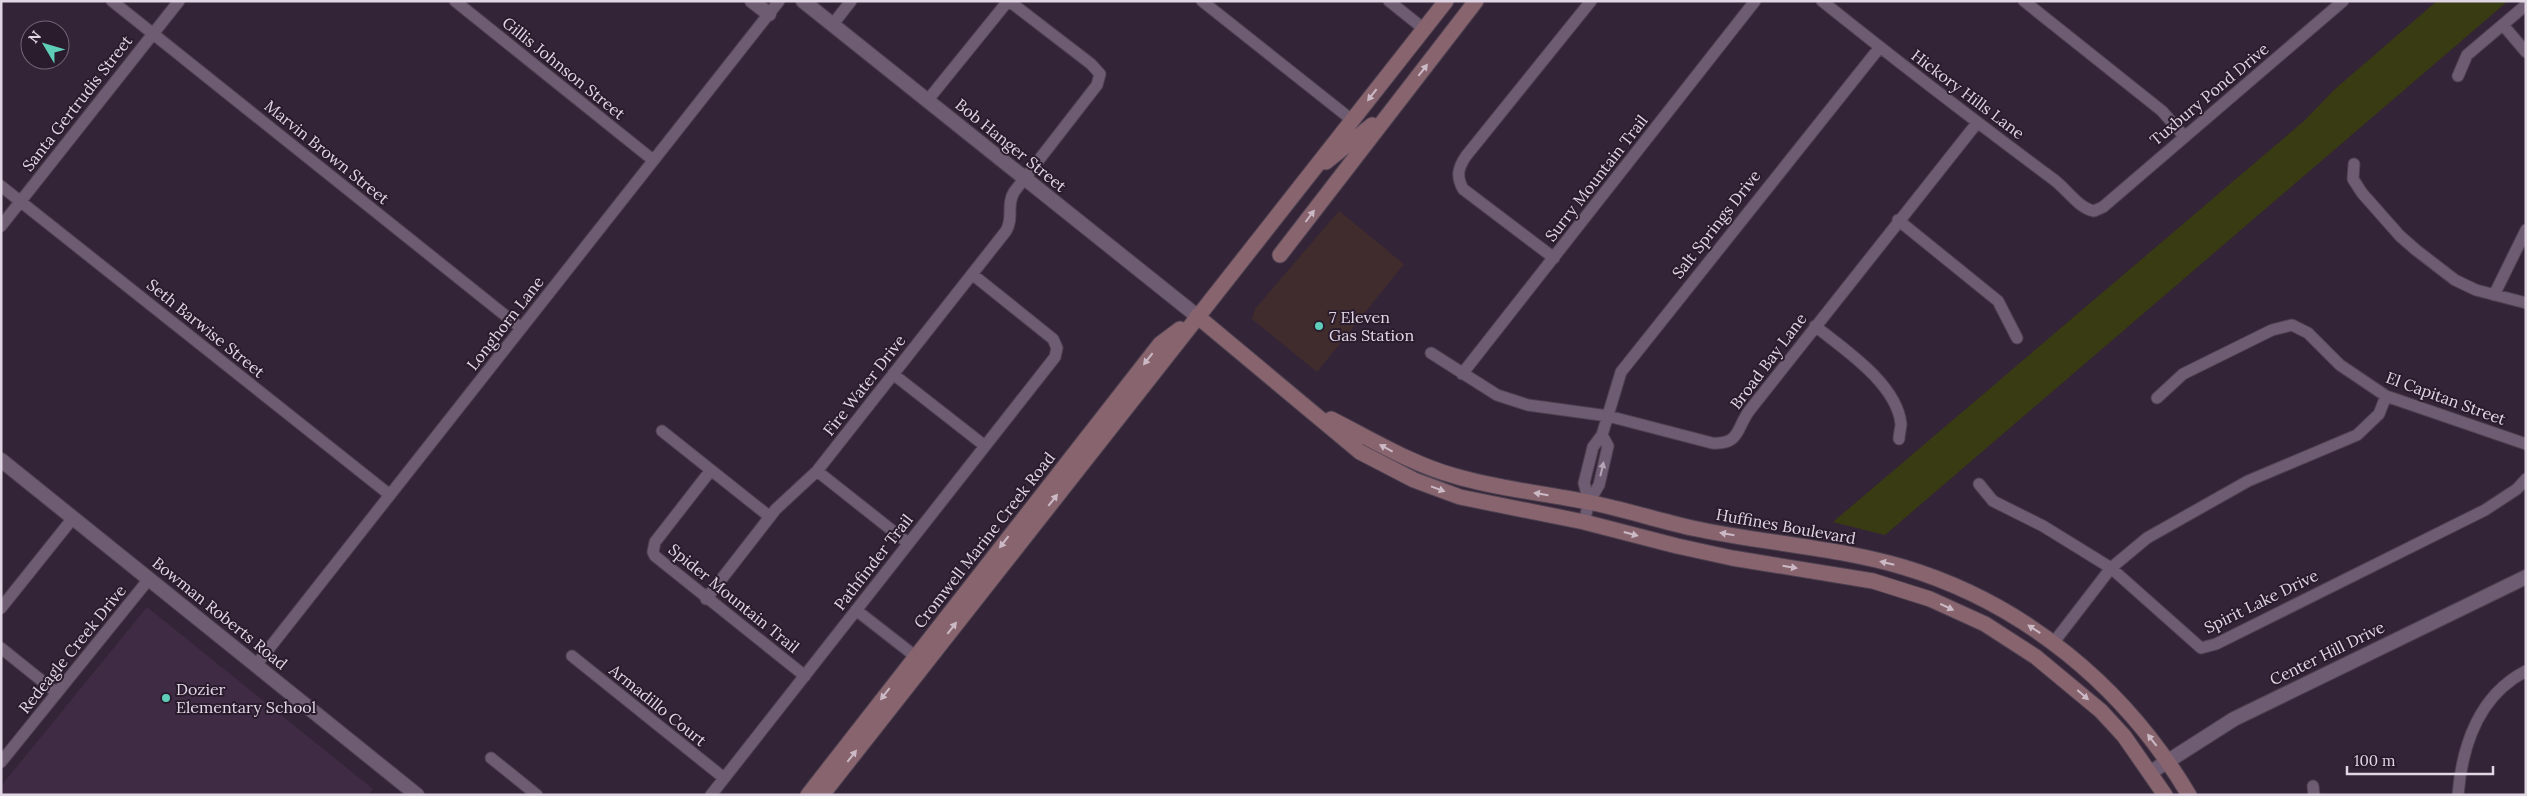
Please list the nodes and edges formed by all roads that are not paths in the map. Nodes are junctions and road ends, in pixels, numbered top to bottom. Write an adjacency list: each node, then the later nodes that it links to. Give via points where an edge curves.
1 (112, 1): 23 (street, Marvin Brown Street)
2 (179, 1): 23 (street, Santa Gertrudis Street)
3 (455, 1): 32 (street, Gillis Johnson Street)
4 (752, 1): 19 (street)
5 (779, 1): 19 (street, Longhorn Lane)
6 (803, 1): 20 (street, Bob Hanger Street)
7 (851, 1): 20 (street)
8 (1008, 1): 27 (street); 34 (street, Fire Water Drive, via 1100,74 1098,85)
9 (1202, 1): 29 (street)
10 (1389, 1): 22 (street)
11 (1446, 1): 22 (main road, Cromwell Marine Creek Road)
12 (1476, 1): 28 (main road, Cromwell Marine Creek Road, one-way to 12)
13 (1591, 1): 43 (street, via 1466,156 1458,173 1458,181 1464,189)
14 (1755, 1): 43 (street, Surry Mountain Trail)
15 (1822, 1): 24 (street, Hickory Hills Lane)
16 (2024, 1): 31 (street, via 2162,111)
17 (2344, 1): 31 (street, Tuxbury Pond Drive)
18 (2526, 5): 21 (street)
19 (768, 14): 32 (street, Longhorn Lane)
20 (833, 24): 27 (street, Bob Hanger Street)
21 (2503, 25): 25 (street); 26 (street, via 2468,55)
22 (1424, 29): 29 (main road, Cromwell Marine Creek Road, one-way to 29)
23 (153, 34): 37 (street, Santa Gertrudis Street); 49 (street, Marvin Brown Street)
24 (1880, 47): 30 (street, Hickory Hills Lane); 57 (street, Salt Springs Drive, via 1632,357 1621,372)
25 (2526, 52)
26 (2458, 76)
27 (927, 101): 34 (street, Bob Hanger Street)
28 (1392, 108): 35 (main road, Cromwell Marine Creek Road); 42 (main road, Cromwell Marine Creek Road, one-way to 28)
29 (1352, 120): 35 (main road, Cromwell Marine Creek Road)
30 (1977, 123): 38 (street, Hickory Hills Lane, via 2060,184 2082,206); 39 (street, Broad Bay Lane)
31 (2184, 136): 38 (street, Tuxbury Pond Drive, via 2103,207)
32 (654, 160): 49 (street, Longhorn Lane)
33 (2354, 164): 45 (street, via 2353,179 2400,236 2455,280)
34 (1024, 179): 44 (street, Fire Water Drive, via 1012,196 1008,227); 47 (street, Bob Hanger Street)
35 (1304, 181): 47 (main road, Cromwell Marine Creek Road)
36 (1, 186): 37 (street, Seth Barwise Street)
37 (20, 201): 40 (street, Santa Gertrudis Street); 67 (street, Seth Barwise Street)
38 (2094, 211)
39 (1898, 220): 48 (street, Broad Bay Lane); 50 (street, via 1998,302)
40 (1, 226)
41 (2526, 230): 45 (street)
42 (1280, 254)
43 (1554, 258): 53 (street, Surry Mountain Trail)
44 (972, 274): 52 (street, Fire Water Drive); 61 (street, Pathfinder Trail, via 1053,339 1057,348 1054,357)
45 (2494, 295): 46 (street)
46 (2526, 303)
47 (1197, 316): 56 (main road, Huffines Boulevard); 82 (main road, Cromwell Marine Creek Road, one-way to 82, via 1160,344); 96 (main road, Cromwell Marine Creek Road, one-way to 47)
48 (1815, 326): 57 (street, Broad Bay Lane, via 1728,443 1712,443); 59 (street, via 1863,364 1884,388 1895,404 1901,424)
49 (521, 328): 67 (street, Longhorn Lane)
50 (2016, 338)
51 (1431, 354): 53 (street, Broad Bay Lane)
52 (893, 374): 61 (street); 64 (street, Fire Water Drive)
53 (1462, 374): 57 (street, Broad Bay Lane, via 1498,395 1528,405)
54 (2386, 396): 55 (street, El Capitan Street, via 2340,365 2308,333 2292,325 2272,330 2183,374); 60 (street, El Capitan Street); 73 (street, via 2379,414 2357,435 2248,481 2147,538)
55 (2157, 398)
56 (1309, 408): 68 (main road, Huffines Boulevard, one-way to 56, via 1452,476 1396,453); 71 (main road, Huffines Boulevard, one-way to 71, via 1360,452 1414,480 1460,497)
57 (1608, 416): 68 (street, Salt Springs Drive, via 1594,447 1584,483)
58 (662, 431): 63 (street)
59 (1899, 439)
60 (2526, 444)
61 (985, 446): 72 (street, Pathfinder Trail)
62 (1, 460): 70 (street, Bowman Roberts Road)
63 (711, 470): 69 (street); 76 (street, Spider Mountain Trail, via 655,542 653,552 658,560)
64 (817, 471): 69 (street, Fire Water Drive); 72 (street)
65 (2526, 478): 73 (street, Spirit Lake Drive, via 2516,489 2485,510 2216,644 2201,648)
66 (1979, 484): 73 (street, Spirit Lake Drive, via 1994,501 2043,526)
67 (390, 495): 83 (street, Longhorn Lane)
68 (1589, 502): 71 (street, Salt Springs Drive); 79 (main road, Huffines Boulevard, one-way to 68, via 1963,589 1903,567 1849,554 1692,528)
69 (770, 517): 76 (street, Fire Water Drive)
70 (73, 518): 75 (street, Bowman Roberts Road); 77 (street)
71 (1584, 522): 90 (main road, Huffines Boulevard, one-way to 90, via 1732,558 1873,581 1930,599 1985,624 2070,683 2101,711)
72 (908, 543): 78 (street, Pathfinder Trail)
73 (2111, 568): 79 (street)
74 (2526, 577): 88 (street, Center Hill Drive, via 2251,710)
75 (149, 579): 83 (street, Bowman Roberts Road); 86 (street, Redeagle Creek Drive)
76 (706, 599): 85 (street, Spider Mountain Trail)
77 (1, 608)
78 (856, 610): 82 (street); 85 (street, Pathfinder Trail)
79 (2054, 642): 88 (main road, Huffines Boulevard, one-way to 79, via 2130,712 2086,667)
80 (1, 648): 86 (street)
81 (572, 656): 91 (street, Armadillo Court)
82 (915, 656): 95 (main road, Cromwell Marine Creek Road, one-way to 95)
83 (256, 664): 92 (street, Bowman Roberts Road)
84 (2526, 671): 99 (street, via 2490,701 2469,735 2460,770)
85 (805, 676): 91 (street, Pathfinder Trail)
86 (57, 693): 89 (street, Redeagle Creek Drive)
87 (492, 758): 93 (street)
88 (2169, 761): 90 (street, Center Hill Drive); 98 (main road, Huffines Boulevard)
89 (1, 762)
90 (2150, 772): 97 (main road, Huffines Boulevard)
91 (724, 778): 94 (street, Pathfinder Trail)
92 (417, 795)
93 (537, 795)
94 (712, 795)
95 (808, 795)
96 (822, 795)
97 (2165, 795)
98 (2189, 795)
99 (2458, 795)

